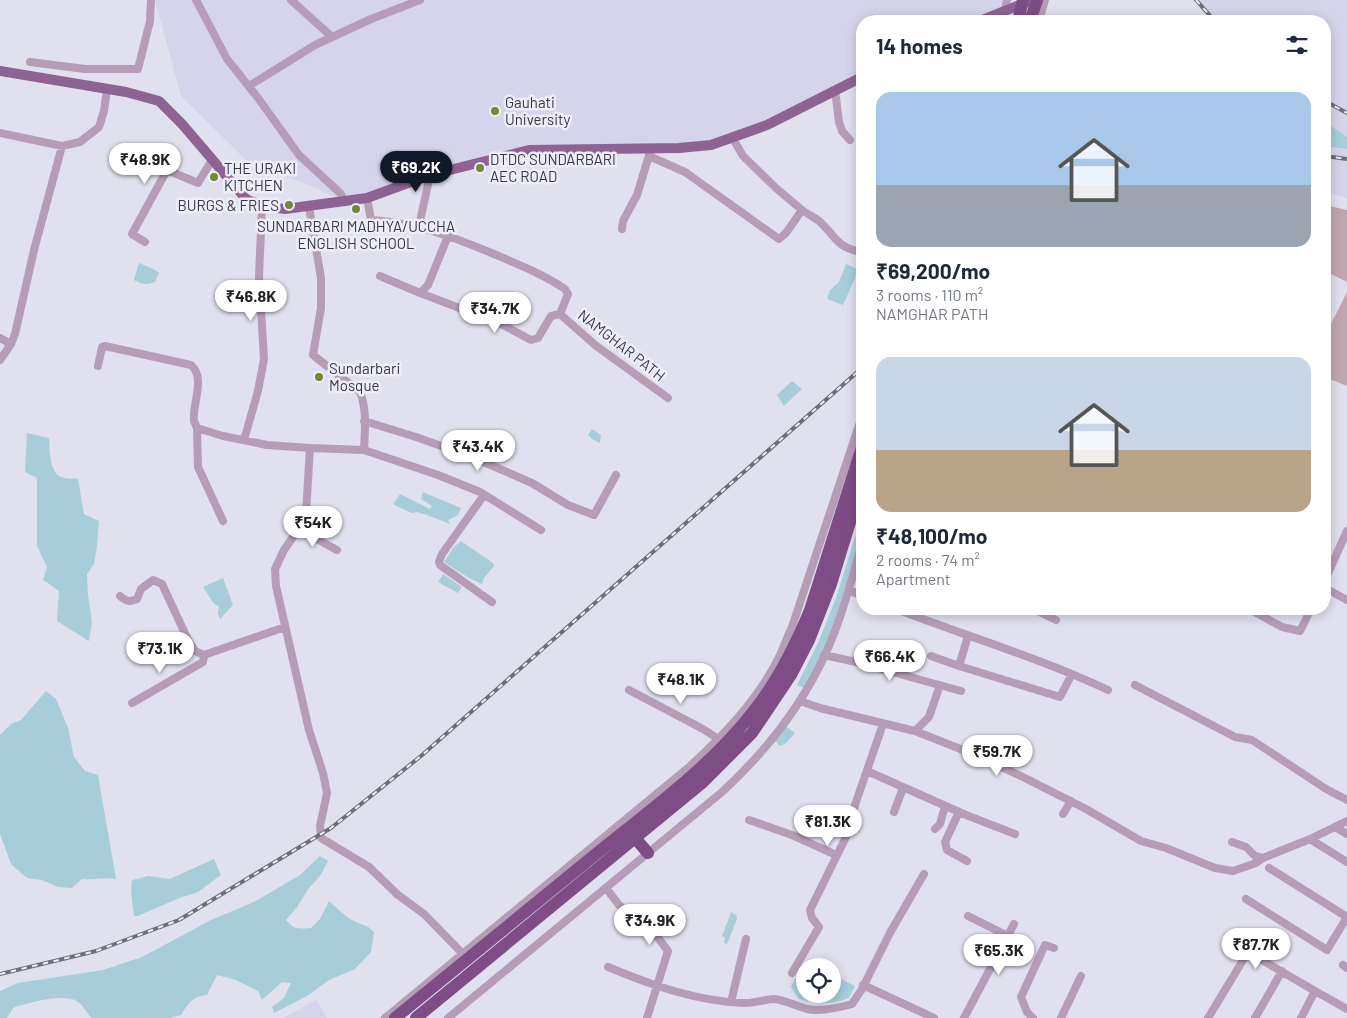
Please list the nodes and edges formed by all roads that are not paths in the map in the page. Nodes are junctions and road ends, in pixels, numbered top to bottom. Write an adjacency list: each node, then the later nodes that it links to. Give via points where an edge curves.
1 (151, 0): 15 (street, via 150,21 138,69 85,69)
2 (196, 0): 18 (street, via 227,59)
3 (291, 0): 14 (street)
4 (420, 0): 14 (street)
5 (1007, 0): 9 (street)
6 (1037, 0): 12 (highway)
7 (1045, 0): 13 (street)
8 (1026, 1): 10 (main road); 11 (highway)
9 (1004, 15)
10 (1005, 15)
11 (1020, 15)
12 (1032, 15)
13 (1041, 15)
14 (332, 37): 18 (street)
15 (30, 62)
16 (0, 71): 19 (main road)
17 (856, 80): 20 (main road)
18 (249, 86): 29 (street, via 299,155 340,193)
19 (107, 89): 24 (street, via 100,127 80,142); 26 (main road, via 160,101)
20 (836, 90): 22 (main road, via 767,125); 23 (street, via 839,122)
21 (0, 133): 24 (street)
22 (732, 138): 25 (main road, via 711,145); 32 (street, via 743,156)
23 (850, 140)
24 (62, 146): 42 (street)
25 (650, 152): 27 (main road, via 529,150); 32 (street, via 779,239); 34 (street)
26 (212, 160): 30 (main road, via 246,199); 36 (street, via 198,183 167,170 132,234)
27 (430, 174): 28 (main road); 33 (street)
28 (366, 198): 29 (main road); 33 (street, NAMGHAR PATH, via 371,220)
29 (345, 202): 31 (main road)
30 (262, 206): 31 (main road, via 285,209); 49 (street, via 259,277 264,359)
31 (309, 206): 46 (street, via 321,278 321,308 314,355 360,392)
32 (802, 210): 37 (street, via 819,221 848,250)
33 (419, 226): 35 (street, NAMGHAR PATH)
34 (622, 229)
35 (448, 236): 39 (street, via 428,285); 40 (street, NAMGHAR PATH, via 530,269 565,289 568,294)
36 (145, 242)
37 (856, 251)
38 (380, 276): 39 (street)
39 (420, 293): 40 (street, via 499,323 531,340 538,338 551,316)
40 (560, 314): 45 (street, NAMGHAR PATH)
41 (0, 338): 42 (street)
42 (11, 344): 43 (street)
43 (0, 360)
44 (98, 366): 47 (street, via 102,347 105,346 191,365 197,373 194,420)
45 (668, 398)
46 (364, 421): 51 (street); 53 (street, via 472,458 532,483 568,505 594,515)
47 (197, 428): 49 (street); 56 (street, via 198,467)
48 (856, 434): 90 (street, via 792,627 777,661 748,705)
49 (244, 440): 50 (street)
50 (310, 448): 51 (street); 57 (street, via 306,513)
51 (364, 450): 54 (street, via 438,475)
52 (856, 466): 134 (highway, via 803,626 782,670 741,727 694,773)
53 (616, 475)
54 (484, 495): 58 (street); 68 (street, via 439,562)
55 (856, 503): 105 (highway, via 819,618 802,656 777,698 752,733 718,768)
56 (223, 521)
57 (298, 529): 60 (street); 74 (street, via 275,569)
58 (541, 530)
59 (1347, 531): 62 (street)
60 (336, 550)
61 (856, 565): 63 (street)
62 (1331, 567)
63 (849, 590): 65 (street); 77 (street)
64 (1331, 591): 67 (street)
65 (856, 593)
66 (120, 596): 76 (street, via 130,602 137,599 141,589 153,580 162,584 189,642 195,651)
67 (1347, 600)
68 (492, 602)
69 (912, 615): 75 (street)
70 (1046, 615): 73 (street)
71 (1260, 615): 72 (street, via 1300,631)
72 (1308, 615)
73 (1056, 620)
74 (284, 627): 76 (street); 123 (street, via 328,793 320,826 321,838 369,867 424,914)
75 (968, 636): 79 (street); 80 (street)
76 (204, 655): 87 (street, via 203,662)
77 (824, 655): 81 (street); 86 (street)
78 (931, 656): 79 (street)
79 (959, 666): 80 (street, via 1060,697)
80 (1072, 674): 84 (street)
81 (940, 685): 85 (street); 89 (street, via 929,717)
82 (1135, 685): 93 (street, via 1235,737 1252,740)
83 (629, 690): 90 (street, via 708,732)
84 (1108, 690)
85 (962, 691)
86 (800, 701): 88 (street); 108 (street, via 746,770)
87 (132, 703)
88 (882, 724): 89 (street); 91 (street)
89 (915, 731): 94 (street)
90 (718, 741): 123 (street)
91 (866, 772): 92 (street); 109 (street, via 848,833)
92 (903, 788): 95 (street); 96 (street)
93 (1347, 800)
94 (1071, 801): 98 (street); 110 (street, via 1141,841 1215,868 1233,871)
95 (945, 806): 97 (street); 102 (street, via 940,824)
96 (894, 812)
97 (959, 812): 103 (street); 111 (street, via 944,842 946,850)
98 (1063, 814)
99 (749, 820): 109 (street)
100 (1347, 821): 101 (street)
101 (1335, 827): 104 (street); 106 (street)
102 (935, 829)
103 (1015, 834)
104 (1347, 834)
105 (635, 838): 108 (highway); 135 (highway)
106 (1310, 839): 110 (street); 112 (street)
107 (1232, 842): 110 (street)
108 (648, 853): 115 (street)
109 (836, 855): 126 (street, via 810,910 819,927)
110 (1263, 858)
111 (967, 861)
112 (1347, 862)
113 (1269, 868): 118 (street)
114 (924, 874): 129 (street)
115 (606, 888): 128 (street, via 668,951); 136 (street)
116 (1246, 899): 118 (street, via 1327,950)
117 (968, 916): 120 (street)
118 (1347, 917)
119 (1014, 924): 120 (street)
120 (1008, 936): 139 (street)
121 (746, 939): 131 (street)
122 (1054, 948): 140 (street, via 1045,945 1022,997 1027,1012)
123 (463, 954): 133 (street)
124 (608, 967): 128 (street)
125 (1282, 971): 130 (street); 142 (street, via 1248,952); 143 (street)
126 (792, 974)
127 (1081, 976): 141 (street)
128 (658, 986): 131 (street, via 694,997); 137 (street)
129 (863, 986): 131 (street, via 852,1004 833,1009 808,1009 772,999); 138 (street)
130 (1315, 991): 132 (street); 144 (street)
131 (731, 1002)
132 (1347, 1009)
133 (385, 1018)
134 (395, 1018)
135 (416, 1018)
136 (448, 1018)
137 (647, 1018)
138 (934, 1018)
139 (964, 1018)
140 (1033, 1018)
141 (1061, 1018)
142 (1208, 1018)
143 (1254, 1018)
144 (1301, 1018)

